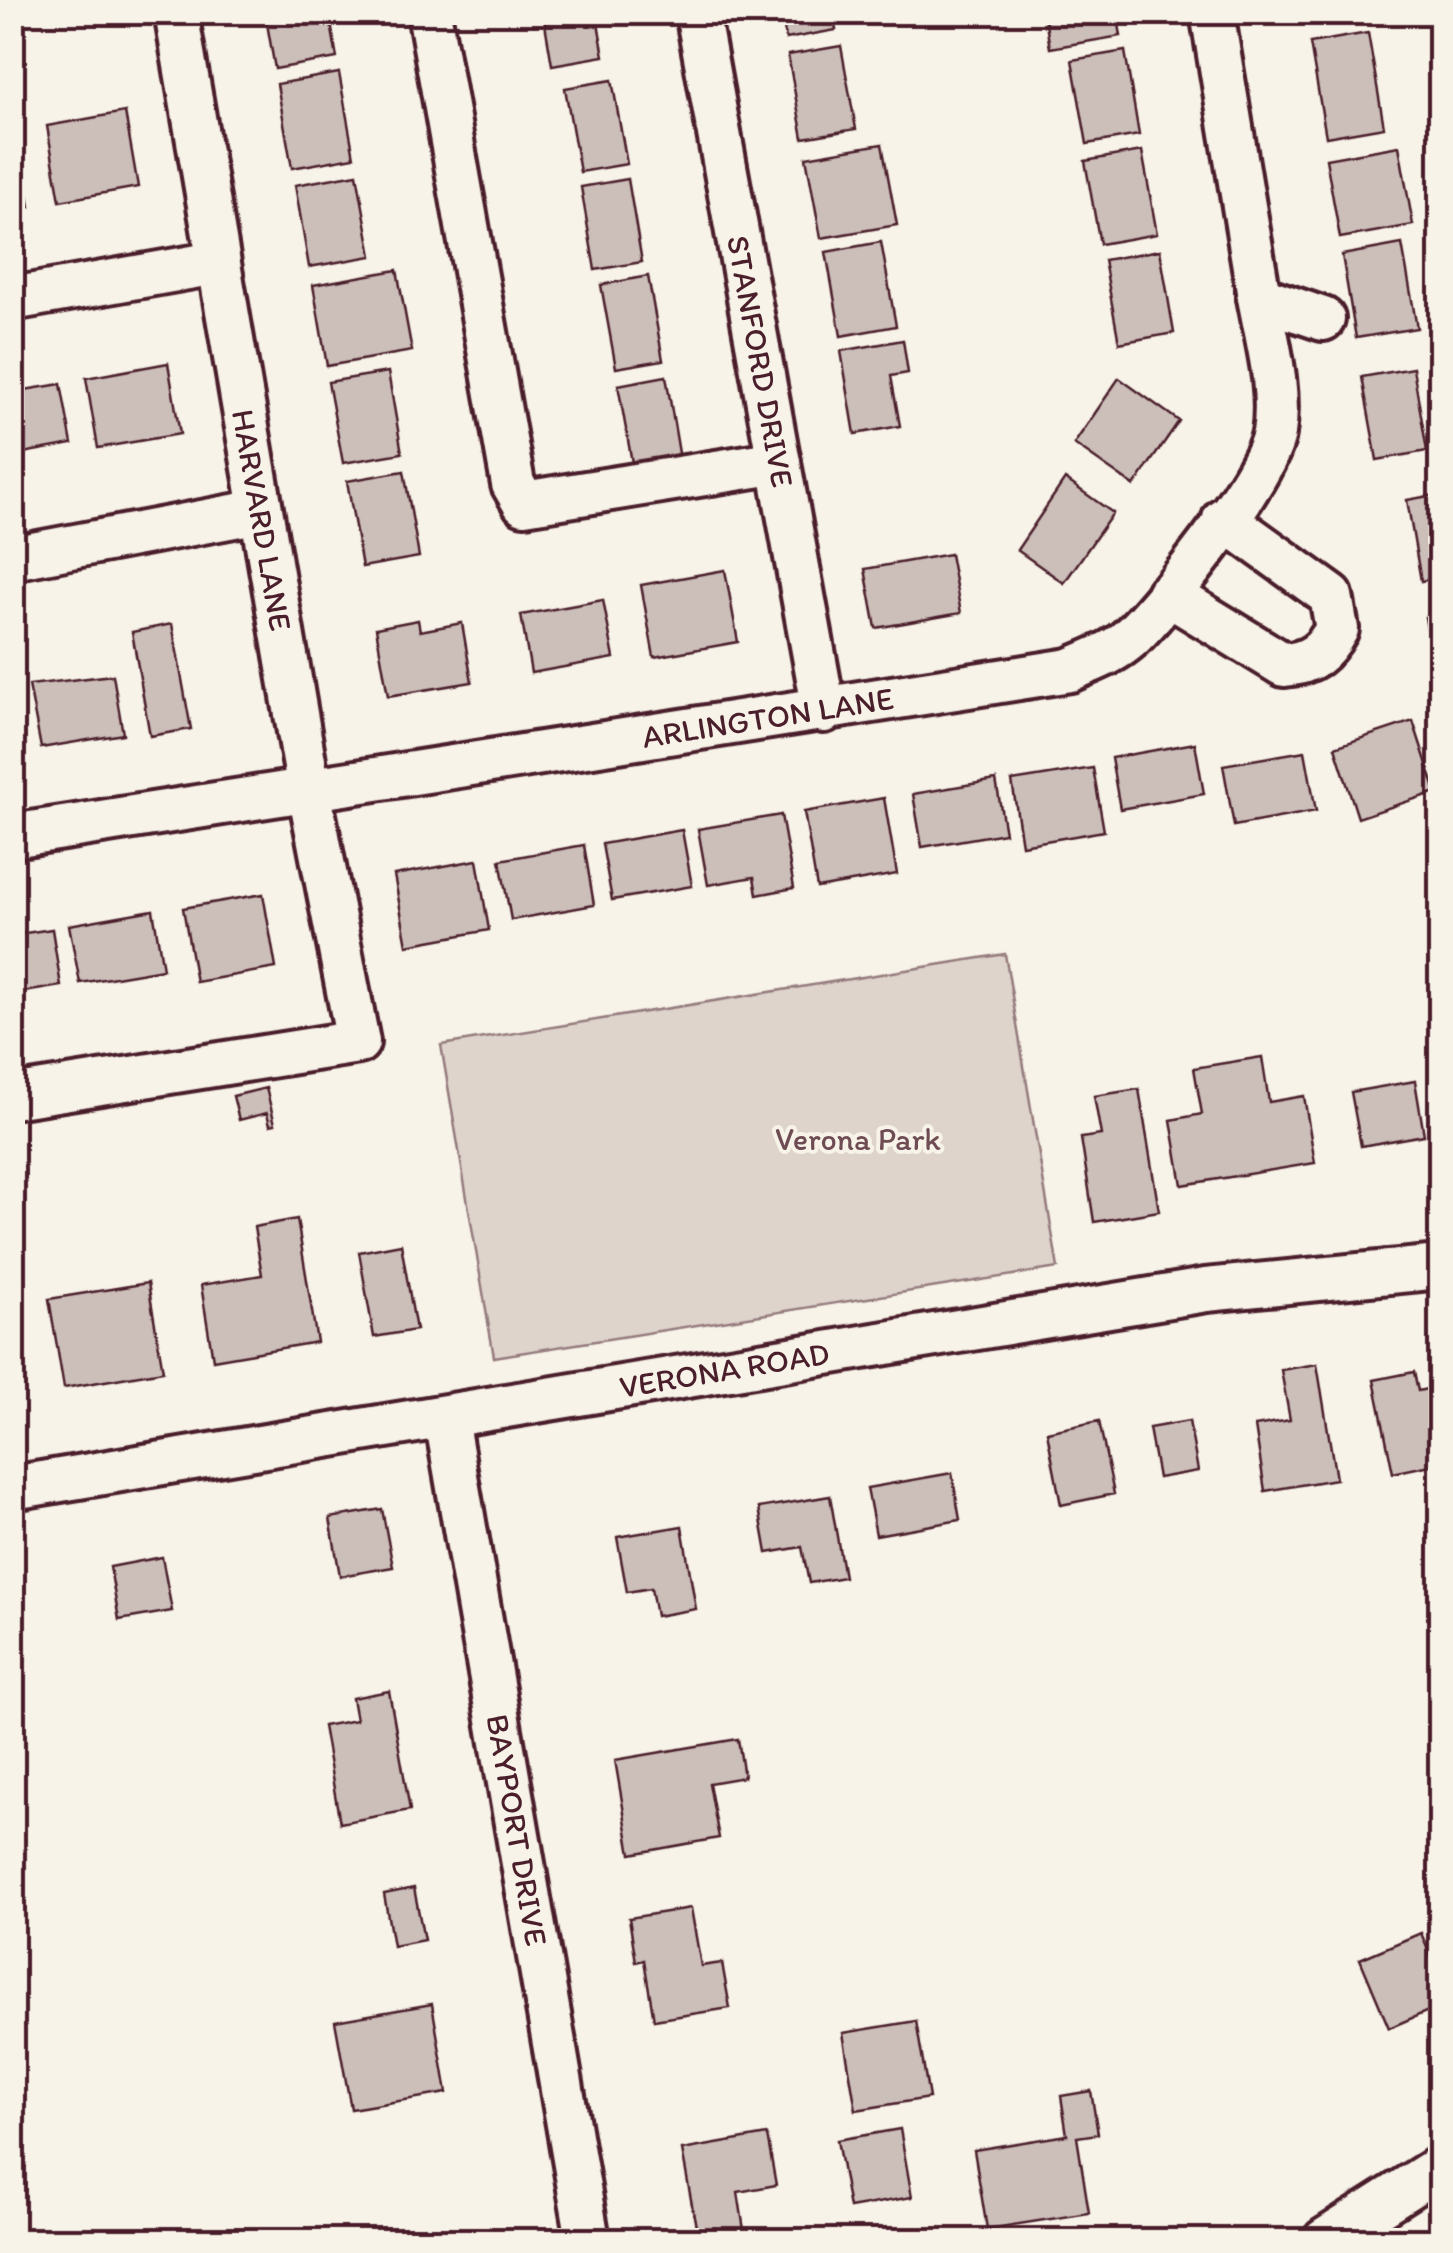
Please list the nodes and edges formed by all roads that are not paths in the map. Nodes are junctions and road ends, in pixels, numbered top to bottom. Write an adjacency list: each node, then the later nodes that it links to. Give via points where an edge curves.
1 (176, 12): 5 (street, HARVARD LANE)
2 (428, 12): 9 (street, via 513,484 524,503)
3 (697, 12): 9 (street, STANFORD DRIVE)
4 (1212, 12): 6 (street, ARLINGTON LANE)
5 (216, 263): 7 (street); 10 (street, HARVARD LANE)
6 (1259, 297): 8 (street); 11 (street, ARLINGTON LANE, via 1277,399 1273,436 1262,468)
7 (12, 299)
8 (1323, 319)
9 (779, 462): 14 (street, STANFORD DRIVE)
10 (260, 512): 12 (street); 15 (street, HARVARD LANE)
11 (1224, 519): 13 (street, ARLINGTON LANE); 13 (street, via 1331,596 1338,629 1324,651 1284,665)
12 (12, 558)
13 (1168, 594): 14 (street, ARLINGTON LANE, via 1128,640 1070,670)
14 (824, 711): 15 (street, ARLINGTON LANE)
15 (309, 790): 16 (street, ARLINGTON LANE); 17 (street, HARVARD LANE, via 358,1042)
16 (12, 836)
17 (12, 1097)
18 (1440, 1267): 19 (street, VERONA ROAD, via 1206,1290)
19 (446, 1418): 20 (street, VERONA ROAD); 22 (street, BAYPORT DRIVE)
20 (12, 1488)
21 (1440, 2167): 23 (street)
22 (588, 2240)
23 (1325, 2240)

